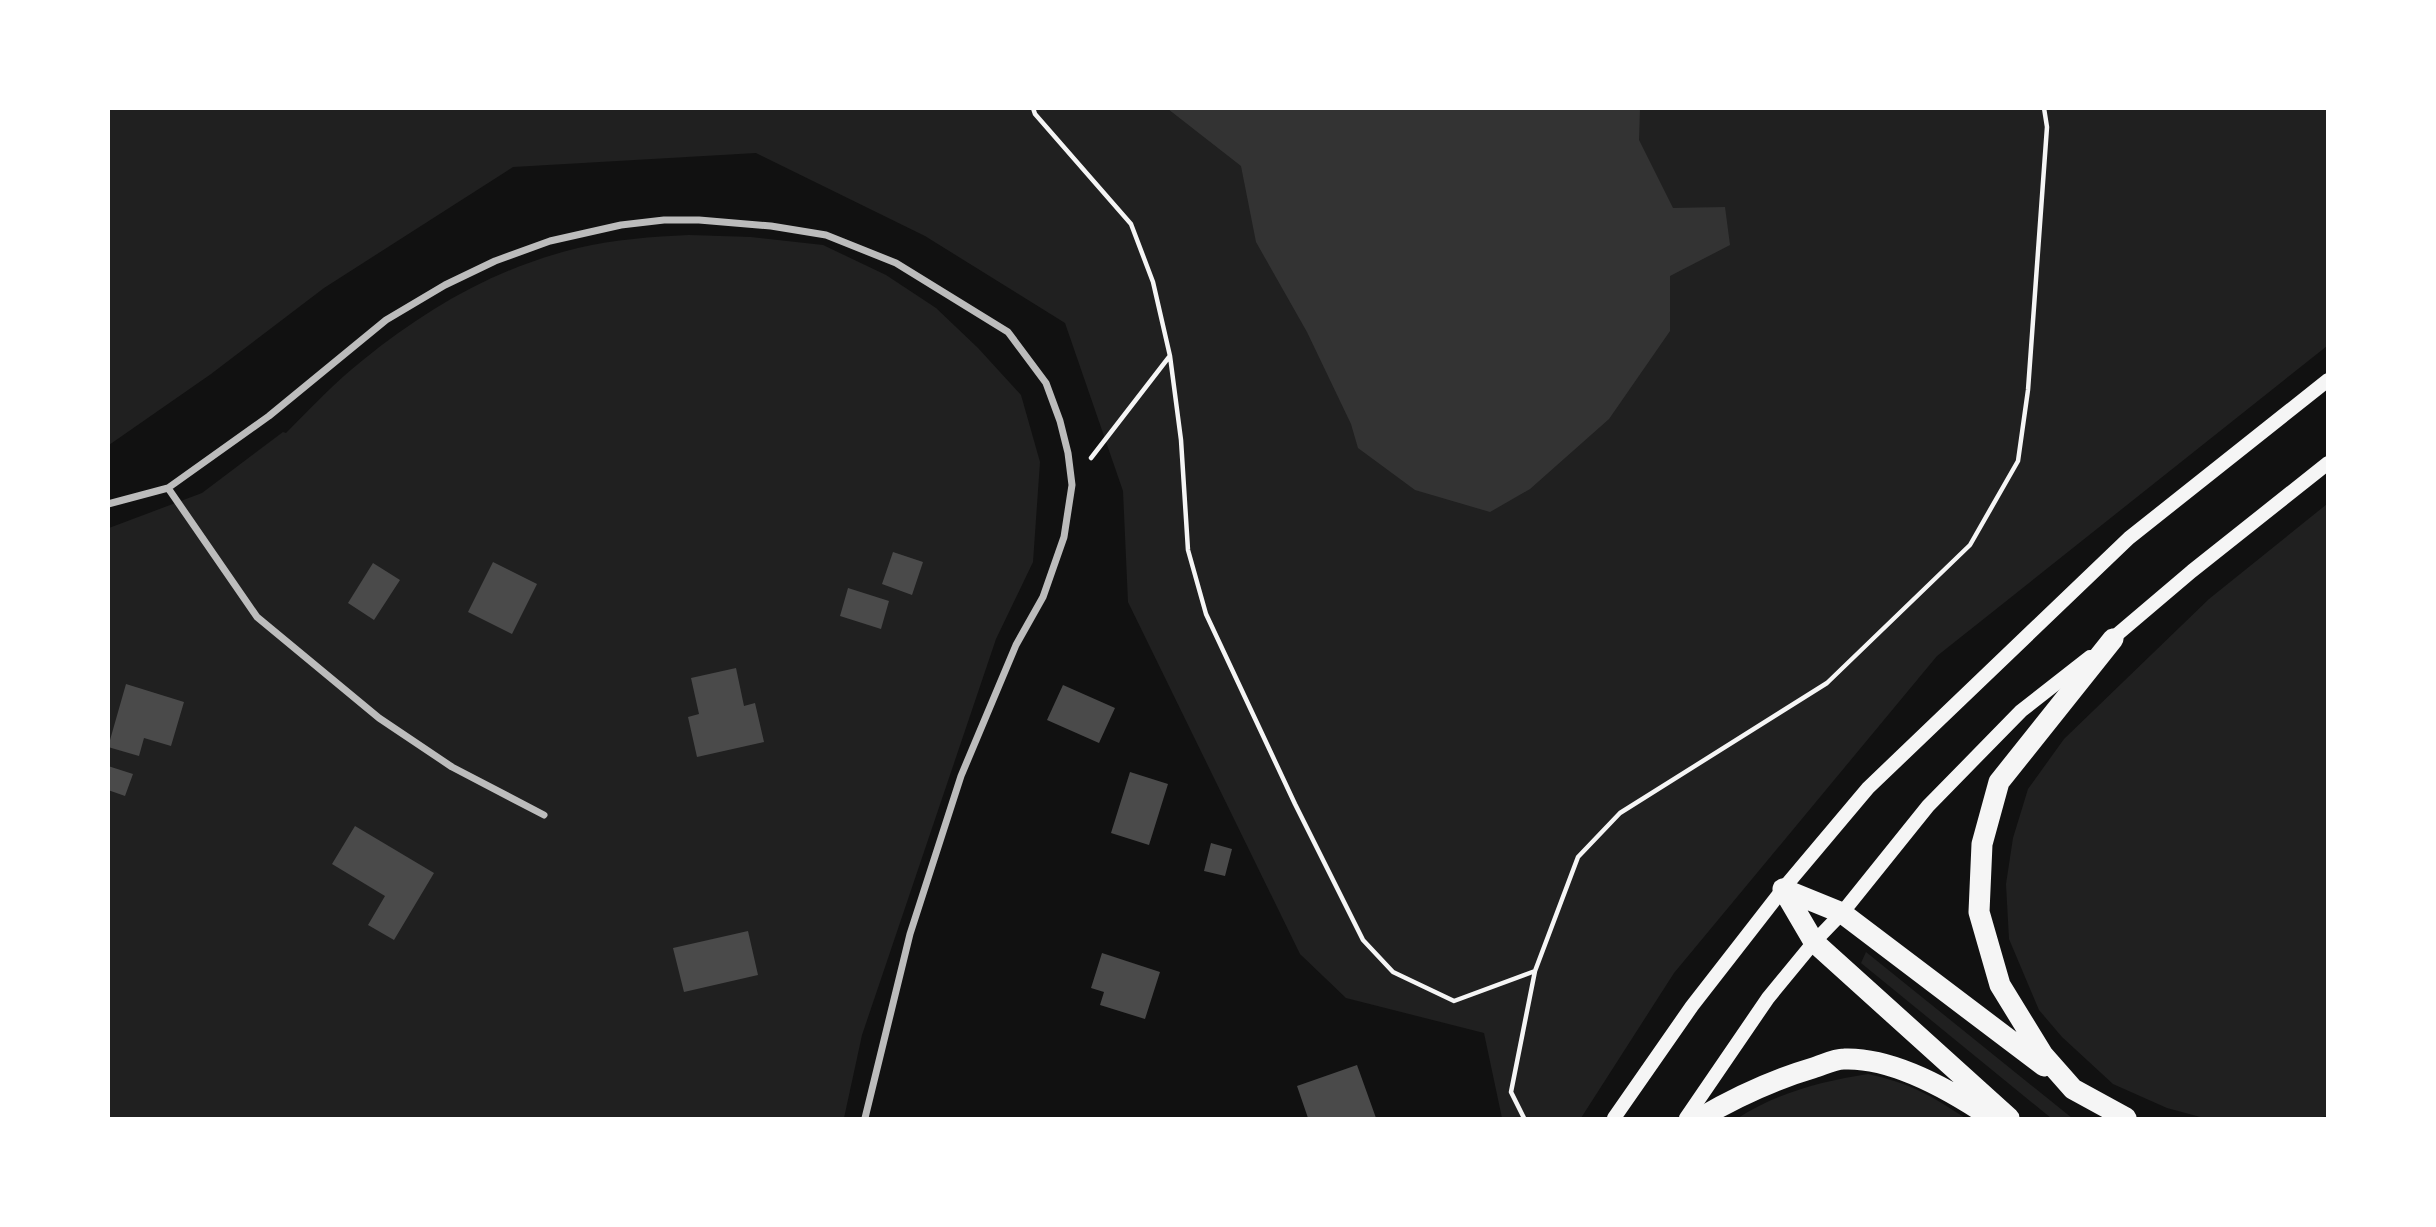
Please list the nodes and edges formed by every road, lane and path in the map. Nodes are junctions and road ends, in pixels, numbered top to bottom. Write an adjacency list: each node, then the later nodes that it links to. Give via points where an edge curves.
1 (1033, 108): 3 (path, via 1131,224 1153,282)
2 (2044, 108): 14 (path, via 2047,127 2028,390 2018,461 1970,545 1827,683 1620,813 1578,857)
3 (1170, 356): 6 (path); 14 (path, via 1188,550 1206,614 1363,940 1394,972 1454,1001)
4 (2328, 380): 11 (main road, via 2129,538 1868,788)
5 (2328, 463): 9 (main road)
6 (1072, 485): 7 (street, via 1060,421 1045,383 1008,332 896,263 826,235 687,220 621,225 550,241 445,285 386,320 269,416); 16 (street, via 1064,537 1043,597 1016,645 961,776 914,921)
7 (168, 488): 8 (street); 10 (street, via 257,617 379,718 452,767)
8 (108, 504)
9 (2113, 639): 12 (main road, via 2021,711 1928,806); 15 (highway, via 1999,782 1982,844 1979,912 2000,985 2043,1055)
10 (544, 815)
11 (1783, 889): 12 (highway); 13 (highway); 18 (main road, via 1692,1006)
12 (1842, 913): 13 (main road); 15 (highway)
13 (1814, 942): 19 (main road, via 1768,998); 22 (highway)
14 (1535, 971): 17 (path, via 1511,1093)
15 (2073, 1089): 23 (highway)
16 (865, 1118)
17 (1524, 1118)
18 (1615, 1118)
19 (1686, 1118)
20 (1700, 1118): 21 (highway, via 1737,1096 1842,1059 1886,1063)
21 (1992, 1118)
22 (2009, 1118)
23 (2126, 1118)

